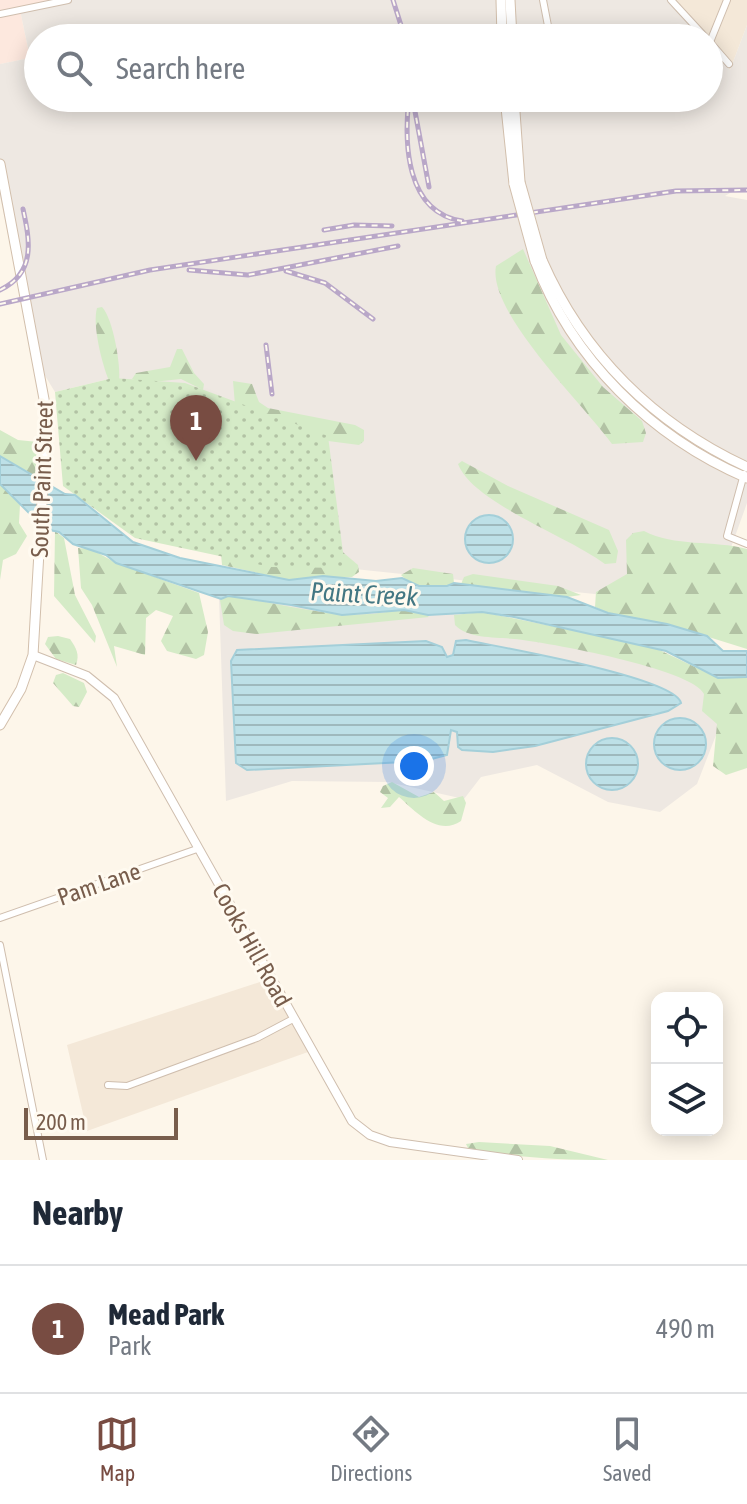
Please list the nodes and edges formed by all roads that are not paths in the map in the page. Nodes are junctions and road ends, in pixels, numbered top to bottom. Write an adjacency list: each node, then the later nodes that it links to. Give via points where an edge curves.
1 (68, 0): 7 (street)
2 (501, 0): 8 (main road)
3 (510, 0): 9 (main road)
4 (543, 0): 10 (street)
5 (671, 0): 11 (street)
6 (727, 0): 12 (street)
7 (0, 14)
8 (502, 24)
9 (511, 24)
10 (548, 24)
11 (693, 24)
12 (716, 24)
13 (723, 57): 14 (street)
14 (729, 64)
15 (507, 112): 18 (main road)
16 (514, 112): 18 (main road)
17 (0, 164): 21 (main road, South Paint Street, via 45,389 46,461)
18 (517, 183): 19 (main road, bridge, via 539,261 574,320 627,386)
19 (746, 474): 20 (street, via 727,536)
20 (747, 544)
21 (33, 655): 22 (main road, South Paint Street); 23 (street, Cooks Hill Road, via 87,676 114,698)
22 (0, 725)
23 (197, 849): 24 (street, Pam Lane); 26 (street, Cooks Hill Road)
24 (0, 918)
25 (0, 945): 28 (street)
26 (293, 1019): 27 (street, via 257,1038 127,1086); 29 (street, Cooks Hill Road, via 341,1105 362,1130 405,1145)
27 (108, 1085)
28 (43, 1160)
29 (518, 1160)

